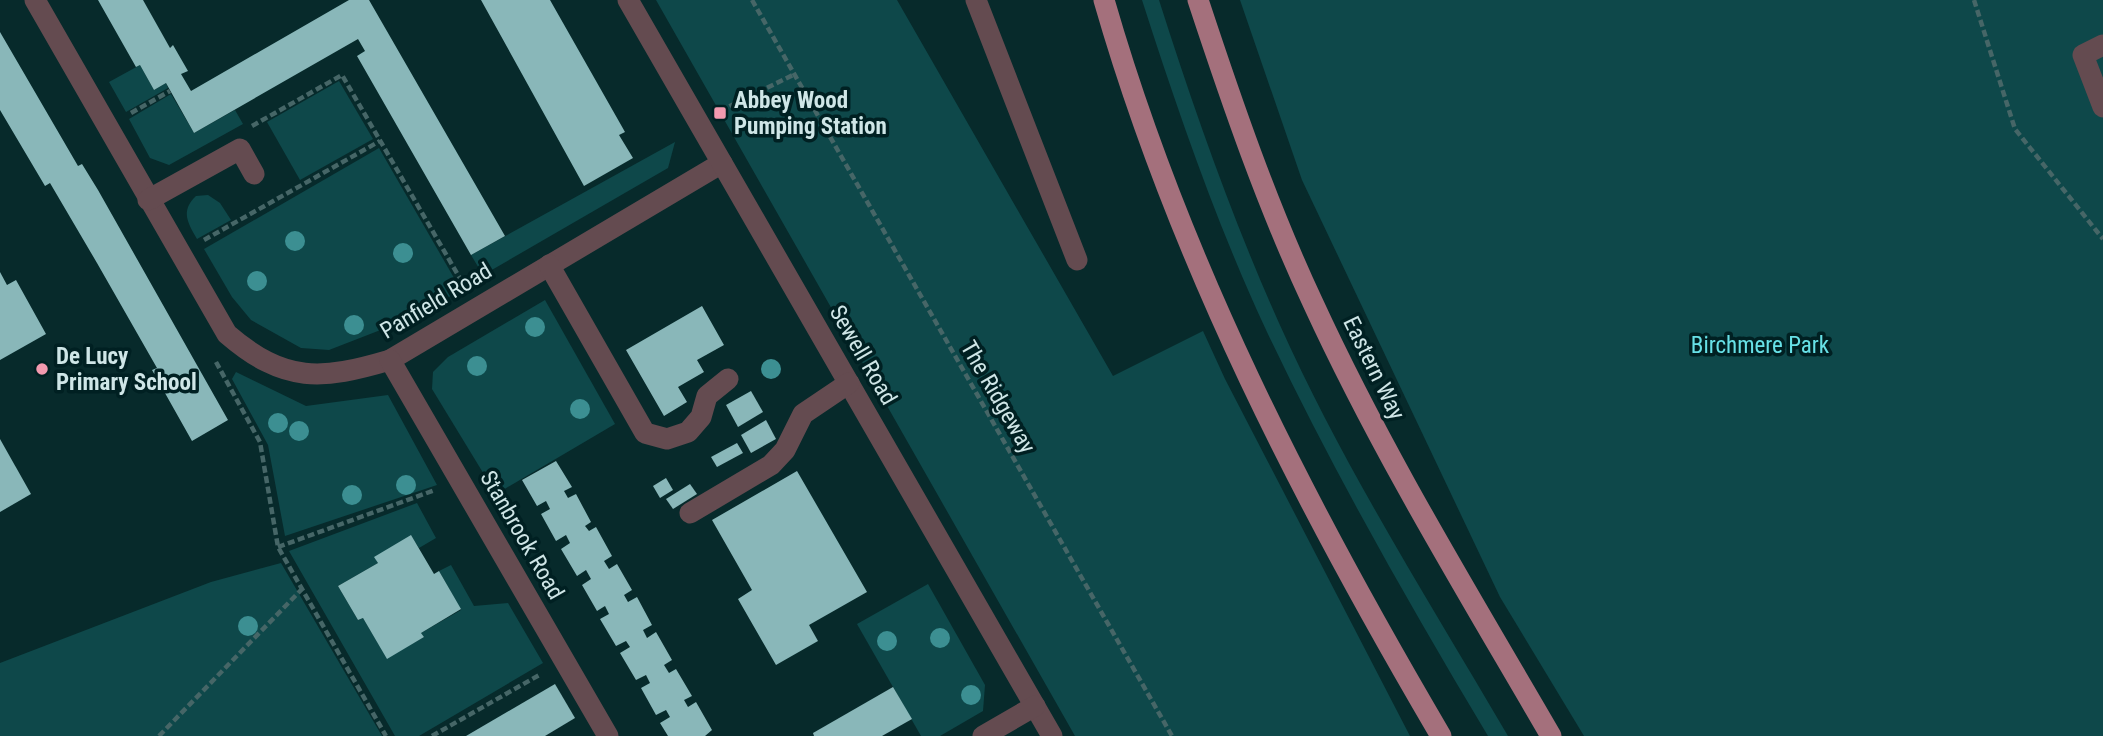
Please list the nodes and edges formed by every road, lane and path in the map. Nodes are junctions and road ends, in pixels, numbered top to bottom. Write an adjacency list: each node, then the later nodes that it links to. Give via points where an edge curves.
1 (35, 0): 13 (street, Panfield Road)
2 (628, 0): 16 (street, Sewell Road)
3 (752, 0): 9 (path, The Ridgeway)
4 (976, 0): 21 (street)
5 (1104, 0): 41 (main road, via 1181,227 1245,374 1363,604)
6 (1198, 0): 42 (main road, Eastern Way, via 1246,147 1312,302 1390,459)
7 (1974, 0): 19 (path, via 2015,129)
8 (2103, 45): 12 (street, via 2083,55)
9 (794, 75): 11 (path); 40 (path, The Ridgeway)
10 (170, 92): 13 (path)
11 (735, 103)
12 (2103, 107)
13 (106, 127): 18 (street, Panfield Road)
14 (380, 141): 15 (path, via 342,75 253,126); 20 (path); 23 (path)
15 (240, 149): 17 (street); 18 (street)
16 (722, 163): 22 (street, Panfield Road); 27 (street, Sewell Road)
17 (254, 174)
18 (148, 201): 20 (street, Panfield Road)
19 (2103, 239)
20 (180, 253): 24 (street, Panfield Road)
21 (1077, 260)
22 (549, 265): 23 (street, Panfield Road); 26 (street, via 645,433 667,439 688,432 701,417 707,396)
23 (477, 307): 25 (street, Panfield Road)
24 (227, 334): 25 (street, Panfield Road, via 254,355 313,376 342,374); 30 (path, via 211,354 260,442)
25 (390, 360): 28 (street, Stanbrook Road)
26 (728, 379)
27 (849, 383): 29 (street, via 803,414 785,450 771,465); 33 (street, Sewell Road)
28 (460, 481): 30 (path); 32 (street, Stanbrook Road)
29 (690, 513)
30 (278, 547): 31 (path)
31 (302, 589): 34 (path); 35 (path)
32 (565, 660): 36 (path); 37 (street, Stanbrook Road)
33 (1034, 706): 38 (street); 39 (street, Sewell Road)
34 (159, 736)
35 (386, 736)
36 (432, 736)
37 (608, 736)
38 (984, 736)
39 (1052, 736)
40 (1172, 736)
41 (1441, 736)
42 (1551, 736)

